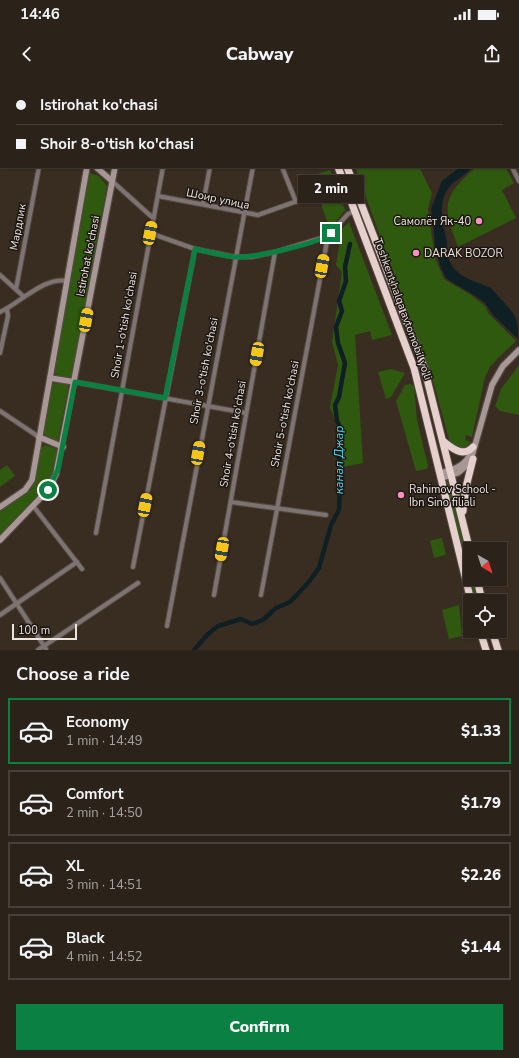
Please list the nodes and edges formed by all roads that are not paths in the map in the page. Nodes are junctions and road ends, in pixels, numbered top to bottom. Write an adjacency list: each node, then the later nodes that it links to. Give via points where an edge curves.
1 (39, 168): 28 (street, Мардлик)
2 (87, 168): 27 (main road, Istirohat ko'chasi)
3 (97, 168): 12 (main road)
4 (115, 168): 12 (main road, Istirohat ko'chasi)
5 (163, 168): 15 (street, Shoir 1-o'tish ko'chasi)
6 (210, 168): 17 (street)
7 (253, 168): 19 (street, Shoir 3-o'tish ko'chasi)
8 (282, 168): 16 (street)
9 (338, 168): 14 (highway, Toshkent halqa avtomobil yo'li)
10 (347, 168): 36 (highway, Toshkent halqa avtomobil yo'li)
11 (512, 168): 13 (street)
12 (112, 181): 20 (street); 35 (main road, Istirohat ko'chasi)
13 (519, 181)
14 (345, 184): 16 (street, Шоир улица); 18 (highway, Toshkent halqa avtomobil yo'li)
15 (158, 196): 17 (street, Шоир улица); 20 (street, Shoir 1-o'tish ko'chasi)
16 (296, 202): 19 (street, Шоир улица, via 258,215)
17 (204, 204): 19 (street, Шоир улица)
18 (355, 211): 22 (street, via 348,214); 37 (highway, Toshkent halqa avtomobil yo'li, via 409,353)
19 (244, 212): 25 (street, Shoir 3-o'tish ko'chasi)
20 (153, 218): 21 (street, Shoir 1-o'tish ko'chasi)
21 (150, 233): 23 (street); 38 (street, Shoir 1-o'tish ko'chasi)
22 (328, 236): 24 (street); 53 (street, Shoir 5-o'tish ko'chasi)
23 (195, 249): 25 (street); 39 (street)
24 (275, 252): 25 (street); 42 (street, Shoir 4-o'tish ko'chasi)
25 (235, 257): 40 (street, Shoir 3-o'tish ko'chasi)
26 (0, 275): 28 (street)
27 (68, 281): 29 (street, via 59,279); 34 (main road, Istirohat ko'chasi)
28 (16, 289): 29 (street)
29 (23, 296): 30 (street)
30 (7, 309): 31 (street); 33 (street, via 8,316)
31 (0, 312)
32 (518, 349): 46 (main road, via 501,366 489,385); 47 (main road, via 503,366 492,386)
33 (0, 353)
34 (50, 378): 35 (main road); 43 (main road, Istirohat ko'chasi)
35 (75, 382): 38 (street); 45 (main road, Istirohat ko'chasi)
36 (430, 386): 37 (highway); 44 (highway, Toshkent halqa avtomobil yo'li)
37 (420, 389): 49 (highway, Toshkent halqa avtomobil yo'li)
38 (122, 390): 39 (street); 56 (street, Shoir 1-o'tish ko'chasi)
39 (165, 398): 40 (street); 60 (street)
40 (207, 406): 42 (street); 69 (street, Shoir 3-o'tish ko'chasi)
41 (0, 411): 43 (street)
42 (246, 413): 50 (street, Shoir 4-o'tish ko'chasi)
43 (39, 437): 45 (main road); 51 (main road, Istirohat ko'chasi, via 34,475 30,484)
44 (443, 441): 46 (highway, via 458,452 466,452); 48 (highway, Toshkent halqa avtomobil yo'li)
45 (63, 446): 52 (main road, Istirohat ko'chasi, via 54,480)
46 (473, 447): 48 (main road, via 466,462)
47 (473, 458): 48 (main road, via 467,467); 55 (highway)
48 (451, 473): 49 (main road); 55 (highway, Toshkent halqa avtomobil yo'li)
49 (441, 475): 64 (highway, Toshkent halqa avtomobil yo'li)
50 (231, 502): 53 (street); 65 (street, Shoir 4-o'tish ko'chasi)
51 (0, 507)
52 (34, 507): 57 (main road, Istirohat ko'chasi); 59 (street)
53 (276, 508): 54 (street); 66 (street, Shoir 5-o'tish ko'chasi)
54 (326, 514)
55 (462, 519): 58 (highway, Toshkent halqa avtomobil yo'li)
56 (96, 533)
57 (0, 540)
58 (468, 542)
59 (77, 562): 61 (street); 67 (street)
60 (134, 567)
61 (82, 569)
62 (0, 578): 67 (street)
63 (138, 583): 72 (street)
64 (469, 594)
65 (214, 595)
66 (260, 595)
67 (16, 604): 68 (street); 72 (street)
68 (0, 615)
69 (167, 626)
70 (482, 638): 74 (highway)
71 (494, 638): 75 (highway)
72 (45, 647): 73 (street)
73 (38, 650)
74 (486, 650)
75 (498, 650)

